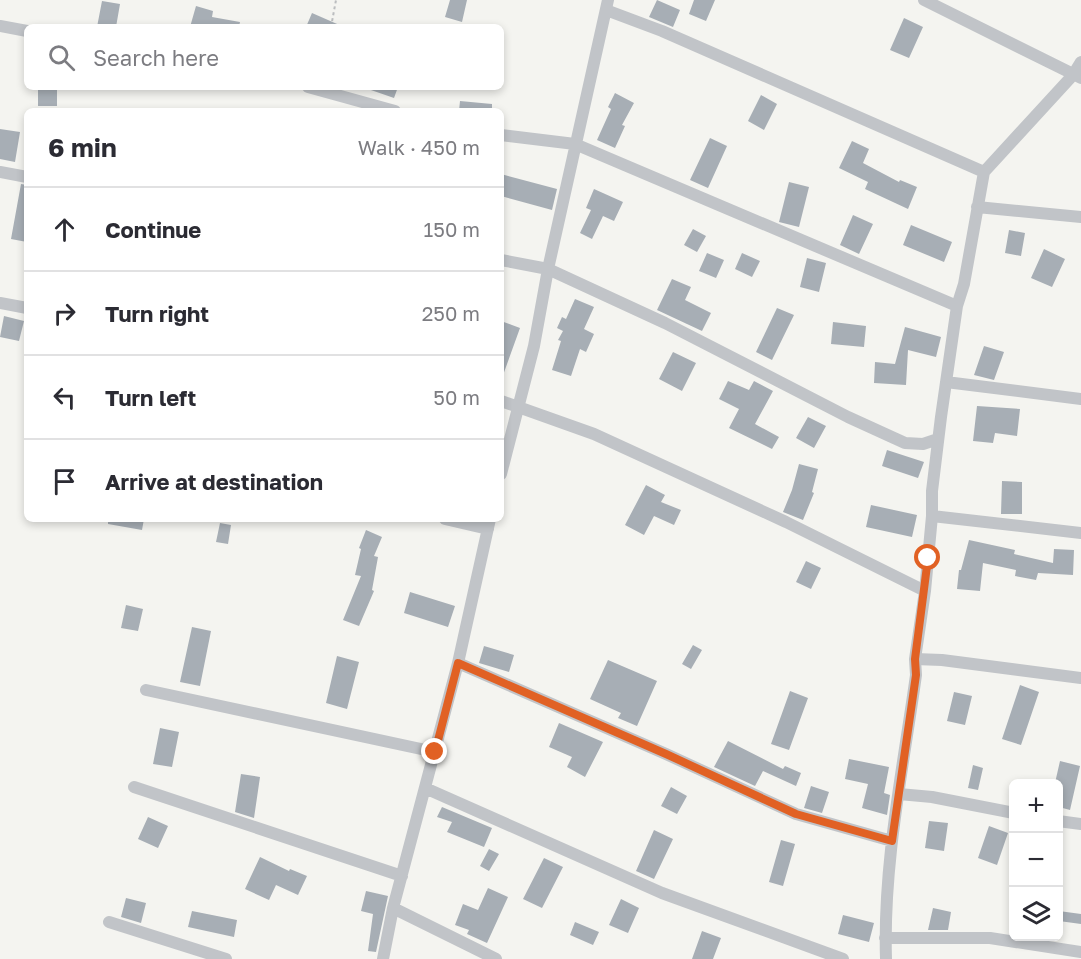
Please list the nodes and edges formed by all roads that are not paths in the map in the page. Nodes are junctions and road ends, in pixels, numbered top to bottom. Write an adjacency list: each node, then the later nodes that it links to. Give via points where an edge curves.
1 (924, 0): 6 (street)
2 (607, 5): 10 (street); 12 (street)
3 (0, 27): 4 (street)
4 (24, 31)
5 (1081, 62): 6 (street)
6 (1077, 77): 12 (street)
7 (319, 90): 8 (street)
8 (384, 108)
9 (504, 135): 10 (street)
10 (575, 144): 17 (street); 19 (street)
11 (0, 172): 13 (street)
12 (984, 172): 14 (street)
13 (24, 176)
14 (977, 207): 15 (street); 19 (street)
15 (1081, 217)
16 (504, 261): 17 (street)
17 (548, 269): 24 (street); 25 (street, via 905,443 923,444)
18 (0, 303): 20 (street)
19 (957, 306): 21 (street)
20 (24, 307)
21 (946, 382): 22 (street); 25 (street)
22 (1081, 399)
23 (504, 402): 24 (street)
24 (519, 406): 26 (street); 31 (street, via 594,434)
25 (938, 439): 27 (street)
26 (504, 463)
27 (932, 516): 30 (street); 31 (street)
28 (471, 522): 29 (street)
29 (489, 524): 33 (street)
30 (1081, 533)
31 (925, 591): 32 (street)
32 (915, 659): 34 (street); 39 (street)
33 (458, 663): 36 (street); 43 (street, via 796,814)
34 (1081, 678)
35 (146, 690): 36 (street)
36 (435, 752): 38 (street)
37 (134, 787): 44 (street)
38 (425, 788): 44 (street); 52 (street, via 662,893)
39 (899, 794): 40 (street); 43 (street)
40 (1009, 812)
41 (1063, 822): 42 (street)
42 (1081, 824)
43 (892, 841): 47 (street)
44 (402, 876): 45 (street)
45 (393, 908): 50 (street); 51 (street)
46 (109, 922): 49 (street)
47 (885, 938): 48 (street, via 990,938); 53 (street)
48 (1081, 952)
49 (226, 959)
50 (383, 959)
51 (496, 959)
52 (843, 959)
53 (886, 959)

